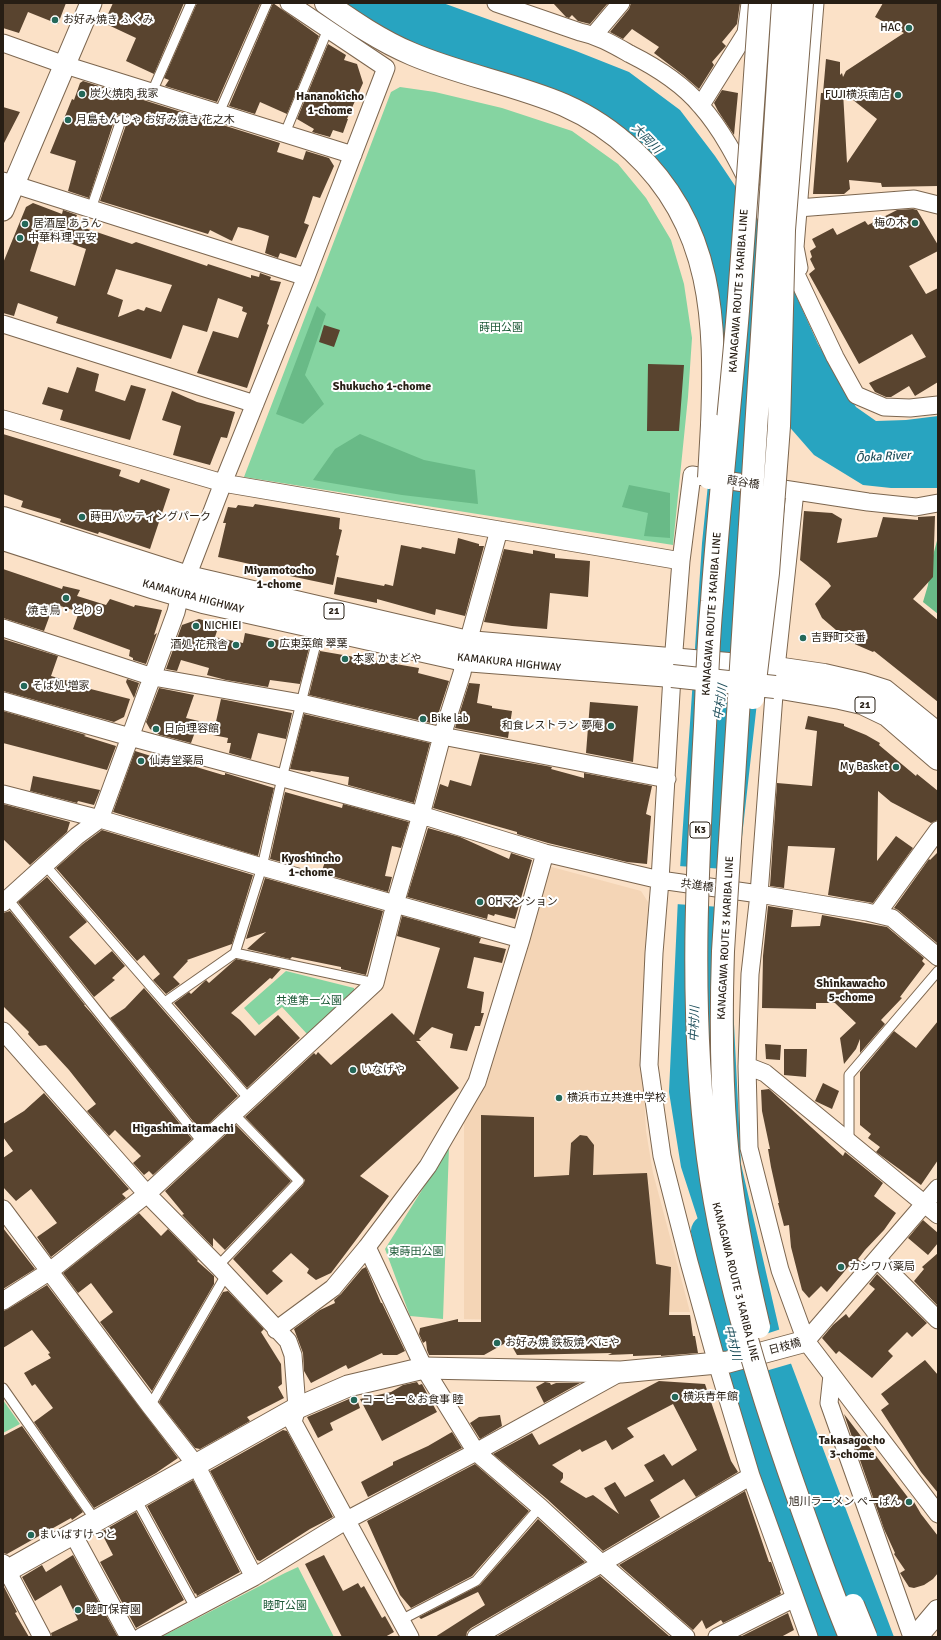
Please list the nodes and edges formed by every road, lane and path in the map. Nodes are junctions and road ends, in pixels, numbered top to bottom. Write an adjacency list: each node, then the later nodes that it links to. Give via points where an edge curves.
1 (91, 3): 16 (street)
2 (191, 3): 17 (lane)
3 (267, 3): 19 (lane)
4 (289, 3): 13 (street)
5 (326, 3): 60 (main road, bridge, via 375,36 411,54 454,70 530,92 597,122 647,163 682,213 694,242 707,289 714,370 699,651)
6 (496, 3): 14 (street)
7 (621, 3): 14 (street)
8 (750, 3): 18 (street, via 746,33)
9 (760, 3): 60 (main road, KANAGAWA ROUTE 3 KARIBA LINE / K3, bridge, via 738,317 711,604)
10 (783, 3): 70 (main road, KANAGAWA ROUTE 3 KARIBA LINE / K3, bridge)
11 (802, 3): 70 (main road, bridge, via 784,230 779,426 764,606)
12 (815, 3): 25 (street)
13 (328, 29): 21 (lane); 22 (street, via 386,68)
14 (594, 35): 18 (street, via 660,70)
15 (3, 44): 16 (street)
16 (65, 65): 17 (street); 23 (street)
17 (152, 92): 19 (street)
18 (701, 105): 29 (street, via 730,149)
19 (219, 113): 21 (street)
20 (121, 120): 26 (lane)
21 (284, 133): 22 (street)
22 (353, 155): 28 (street)
23 (8, 183): 26 (street); 27 (street)
24 (938, 205): 25 (street, via 914,199)
25 (798, 208): 29 (street, via 795,247)
26 (90, 209): 28 (street)
27 (3, 210)
28 (306, 277): 31 (street)
29 (803, 290): 32 (street, via 856,395 884,407)
30 (3, 324): 31 (street)
31 (255, 404): 34 (street)
32 (938, 405)
33 (3, 419): 34 (street)
34 (223, 483): 38 (street); 41 (street)
35 (795, 491): 36 (street, 葭谷橋, via 916,507); 40 (street, 葭谷橋, via 692,475); 47 (street)
36 (938, 503)
37 (3, 518): 41 (main road, KAMAKURA HIGHWAY / 21)
38 (499, 530): 40 (street); 44 (street)
39 (3, 539): 41 (main road, KAMAKURA HIGHWAY / 21)
40 (681, 561): 45 (street)
41 (184, 586): 43 (main road, KAMAKURA HIGHWAY / 21); 44 (main road, KAMAKURA HIGHWAY / 21); 46 (street)
42 (3, 628): 46 (street)
43 (320, 628): 44 (main road, KAMAKURA HIGHWAY / 21); 49 (lane)
44 (466, 651): 45 (main road, KAMAKURA HIGHWAY / 21); 51 (street, via 462,673)
45 (673, 668): 47 (main road, KAMAKURA HIGHWAY / 21, bridge); 55 (street)
46 (152, 677): 49 (street); 52 (street)
47 (775, 677): 50 (main road, KAMAKURA HIGHWAY / 21, via 855,682 885,691); 53 (main road, KAMAKURA HIGHWAY / 21, via 862,703 887,715); 65 (street)
48 (3, 701): 52 (street, 共進橋)
49 (301, 703): 51 (street); 54 (lane)
50 (938, 734)
51 (442, 736): 55 (street); 57 (street)
52 (130, 737): 54 (street, 共進橋); 58 (street)
53 (938, 759)
54 (282, 778): 57 (street, 共進橋); 63 (lane)
55 (667, 779): 64 (street)
56 (3, 794): 58 (street)
57 (421, 815): 61 (street, 共進橋); 67 (street)
58 (100, 819): 62 (street); 63 (street)
59 (938, 830): 68 (street)
60 (699, 841): 118 (main road, KANAGAWA ROUTE 3 KARIBA LINE / K3, bridge, via 697,1037 702,1108 726,1257 767,1406 794,1485)
61 (545, 853): 64 (street, 共進橋); 69 (street)
62 (45, 865): 66 (street); 75 (lane)
63 (262, 866): 67 (street); 71 (lane)
64 (660, 880): 65 (street, 共進橋); 95 (street, via 649,1065 662,1156 689,1262)
65 (759, 894): 68 (street, 共進橋); 77 (street, via 750,974)
66 (5, 901): 81 (lane)
67 (395, 904): 69 (street); 74 (street)
68 (877, 914): 72 (street, 共進橋, via 892,918)
69 (521, 939): 87 (street, via 477,1082 428,1166)
70 (723, 951): 118 (main road, KANAGAWA ROUTE 3 KARIBA LINE / K3, bridge, via 721,1014 726,1137 736,1214 749,1282 763,1341)
71 (235, 953): 74 (lane); 75 (lane)
72 (938, 957)
73 (938, 971): 80 (lane, via 848,1075)
74 (375, 983): 78 (street)
75 (165, 1002): 78 (lane)
76 (3, 1031): 83 (street)
77 (747, 1066): 80 (street, via 765,1072); 94 (street, via 749,1148)
78 (249, 1099): 79 (street)
79 (233, 1113): 81 (street); 89 (lane, via 300,1181)
80 (849, 1141): 84 (street)
81 (202, 1142): 83 (street)
82 (938, 1188): 84 (street)
83 (147, 1194): 89 (street); 90 (street)
84 (925, 1203): 86 (street); 88 (street)
85 (3, 1210): 90 (street)
86 (938, 1215)
87 (367, 1247): 93 (street, via 333,1288); 96 (street)
88 (876, 1259): 92 (street); 94 (street)
89 (222, 1270): 93 (street); 100 (lane)
90 (50, 1271): 91 (street); 100 (street)
91 (3, 1301)
92 (938, 1320)
93 (276, 1330): 101 (street, via 288,1341 293,1355)
94 (800, 1343): 95 (street, 日枝橋); 98 (street)
95 (722, 1362): 97 (street, 日枝橋); 104 (street)
96 (424, 1368): 97 (street, 日枝橋); 101 (street, 日枝橋, via 348,1386); 102 (street)
97 (621, 1372): 102 (street)
98 (832, 1375): 107 (street); 127 (street, via 829,1403)
99 (3, 1388): 109 (lane)
100 (150, 1406): 103 (street)
101 (297, 1408): 103 (street, 日枝橋); 108 (street, via 293,1422)
102 (476, 1452): 106 (street); 108 (street)
103 (196, 1465): 105 (street, 日枝橋); 113 (street)
104 (750, 1476): 111 (street); 114 (street)
105 (136, 1499): 109 (street, 日枝橋); 115 (lane)
106 (540, 1506): 111 (street); 117 (lane, via 476,1581)
107 (938, 1514)
108 (347, 1520): 113 (street); 117 (street)
109 (96, 1521): 110 (street, 日枝橋)
110 (74, 1534): 112 (street, 日枝橋); 120 (street)
111 (601, 1563): 123 (street); 124 (street)
112 (4, 1569): 119 (street)
113 (254, 1578): 115 (street)
114 (795, 1598): 125 (street); 126 (street)
115 (196, 1609): 121 (street)
116 (938, 1611): 128 (main road)
117 (401, 1620): 122 (street)
118 (856, 1633)
119 (42, 1637)
120 (129, 1637)
121 (141, 1637)
122 (410, 1637)
123 (476, 1637)
124 (686, 1637)
125 (717, 1637)
126 (809, 1637)
127 (912, 1637)
128 (916, 1637)

